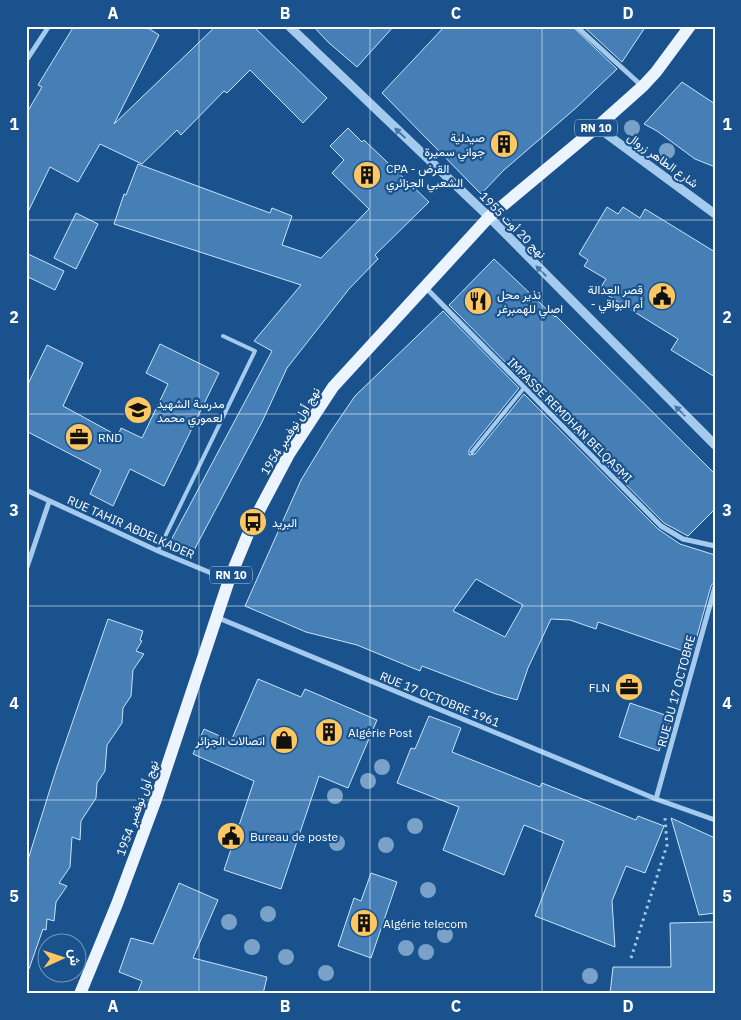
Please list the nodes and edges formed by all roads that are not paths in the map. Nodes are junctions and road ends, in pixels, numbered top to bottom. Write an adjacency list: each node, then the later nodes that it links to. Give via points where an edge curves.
1 (49, 26): 5 (street)
2 (289, 26): 9 (street, نهج 20 أوت 1955, one-way to 2)
3 (576, 26): 6 (street)
4 (690, 26): 6 (main road, نهج أول نوفمبر 1954 / RN 10)
5 (26, 61)
6 (643, 86): 7 (main road, نهج أول نوفمبر 1954 / RN 10)
7 (597, 127): 8 (street, شارع الطاهر زروال); 9 (main road, نهج أول نوفمبر 1954 / RN 10)
8 (715, 214)
9 (489, 217): 10 (main road, نهج أول نوفمبر 1954 / RN 10); 13 (street, نهج 20 أوت 1955, one-way to 9)
10 (424, 286): 12 (street, IMPASSE REMDHAN BELQASMI); 20 (main road, نهج أول نوفمبر 1954 / RN 10, via 323,402 289,454 253,522)
11 (223, 336): 18 (lane, via 255,351)
12 (524, 388): 14 (lane); 17 (street, IMPASSE REMDHAN BELQASMI, via 661,526 682,539)
13 (715, 446)
14 (472, 452)
15 (26, 490): 16 (street, RUE TAHIR ABDELKADER)
16 (49, 502): 18 (street, RUE TAHIR ABDELKADER); 19 (street)
17 (715, 546)
18 (158, 552): 20 (street, RUE TAHIR ABDELKADER)
19 (26, 570)
20 (229, 580): 22 (main road, نهج أول نوفمبر 1954 / RN 10)
21 (715, 587): 23 (street, RUE DU 17 OCTOBRE)
22 (216, 617): 23 (street, RUE 17 OCTOBRE 1961); 25 (main road, نهج أول نوفمبر 1954 / RN 10, via 155,802)
23 (656, 799): 24 (street, RUE 17 OCTOBRE 1961)
24 (715, 820)
25 (80, 994)

